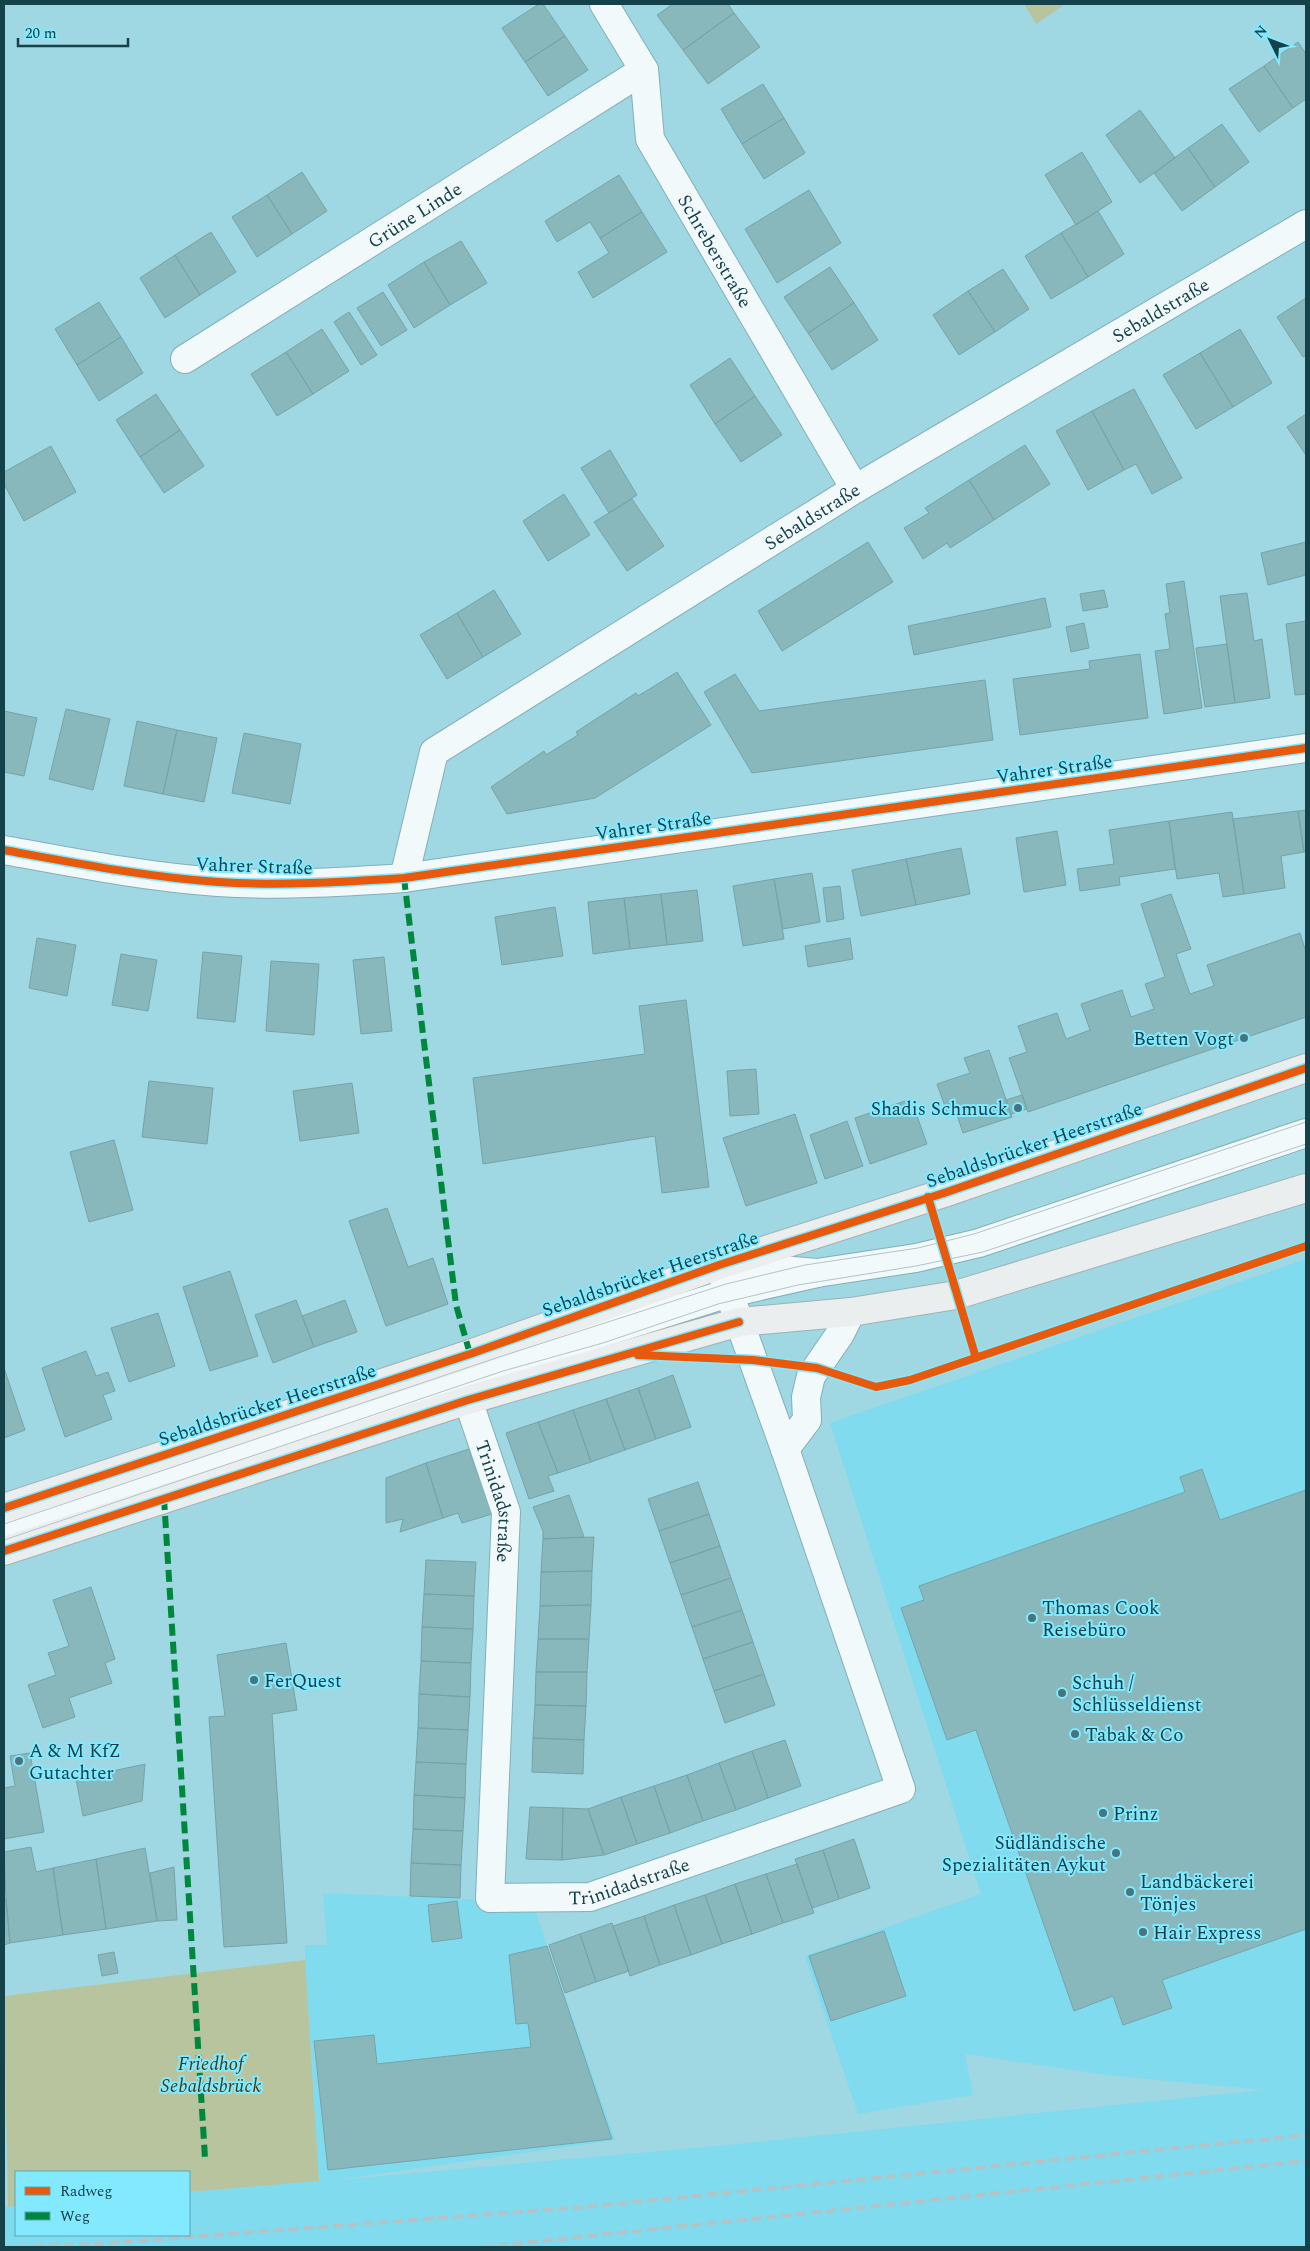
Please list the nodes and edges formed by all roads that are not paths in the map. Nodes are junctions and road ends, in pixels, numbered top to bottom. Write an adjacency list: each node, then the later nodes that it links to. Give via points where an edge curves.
1 (604, 4): 2 (street, Schreberstraße)
2 (644, 70): 4 (street, Grüne Linde); 5 (street, Schreberstraße, via 650,139)
3 (1306, 224): 5 (street, Sebaldstraße)
4 (185, 359)
5 (855, 489): 8 (street, Sebaldstraße, via 434,752)
6 (1306, 748): 8 (street, Vahrer Straße)
7 (4, 850): 8 (street, Vahrer Straße, via 112,870 217,882 314,884)
8 (404, 878)
9 (1306, 1068): 12 (main road, Sebaldsbrücker Heerstraße, via 944,1193)
10 (1306, 1134): 13 (street, via 978,1244 916,1258)
11 (1306, 1188): 15 (main road, via 956,1295)
12 (719, 1265): 13 (street); 14 (street, Trinidadstraße); 19 (main road, Sebaldsbrücker Heerstraße, via 470,1354)
13 (817, 1273): 14 (street); 16 (street)
14 (729, 1293): 16 (street, Trinidadstraße); 20 (street, via 464,1376)
15 (850, 1312): 16 (main road); 18 (street, via 840,1334 811,1376 806,1397 806,1420)
16 (739, 1322): 17 (main road); 18 (street, Trinidadstraße)
17 (468, 1400): 18 (street, Trinidadstraße, via 506,1512 490,1898 590,1897 901,1789); 21 (main road)
18 (785, 1449)
19 (4, 1508)
20 (4, 1533)
21 (4, 1551)

